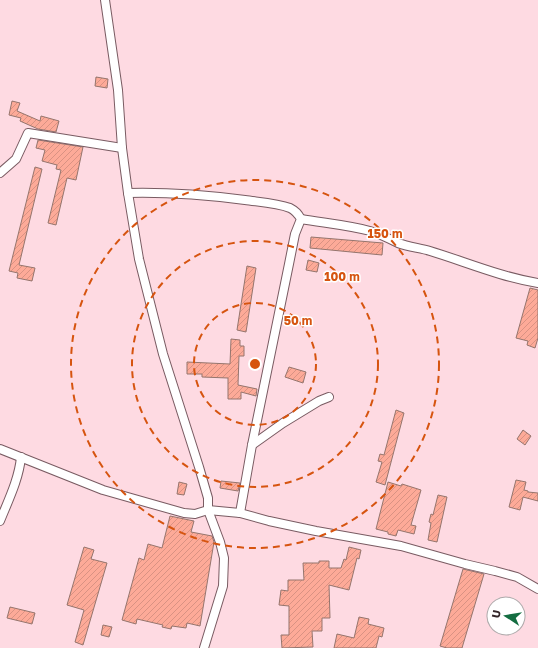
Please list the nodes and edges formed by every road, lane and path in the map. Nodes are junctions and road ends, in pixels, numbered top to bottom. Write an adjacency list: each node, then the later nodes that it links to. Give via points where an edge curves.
1 (105, 0): 2 (street, via 118,90)
2 (122, 148): 3 (street, via 28,133 16,159); 4 (street)
3 (0, 173)
4 (128, 193): 5 (street, via 175,193 255,201 290,208 298,213); 11 (street, via 139,259 153,318 208,498)
5 (301, 219): 6 (street, via 371,231 398,243 428,250 505,276); 8 (street, via 295,234)
6 (538, 283)
7 (329, 397): 8 (street, via 283,423)
8 (252, 446): 12 (street)
9 (0, 449): 10 (street)
10 (21, 457): 11 (street, via 121,496 184,513 195,514); 13 (street, via 13,489)
11 (208, 510): 12 (street); 15 (street, via 224,558 224,570 223,586)
12 (240, 513): 14 (street, via 269,521 401,546 502,573)
13 (0, 521)
14 (538, 587)
15 (204, 648)

